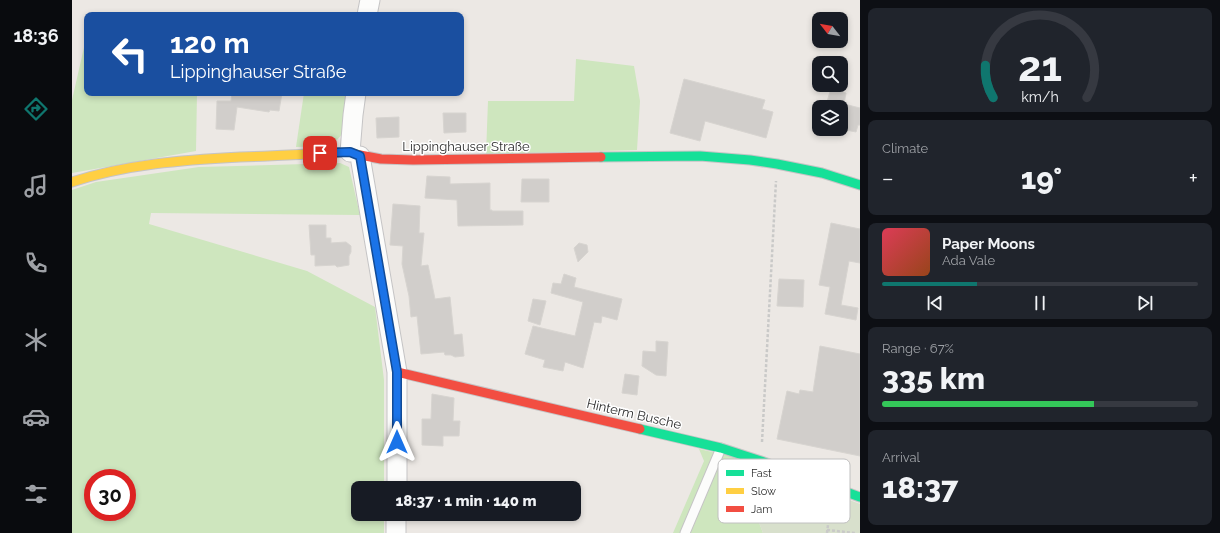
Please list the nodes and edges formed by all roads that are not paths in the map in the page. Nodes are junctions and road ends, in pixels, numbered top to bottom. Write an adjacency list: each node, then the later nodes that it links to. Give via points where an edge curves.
1 (370, 0): 2 (street)
2 (368, 12)
3 (356, 96): 4 (street, via 353,115)
4 (355, 154): 5 (street, Lippinghauser Straße, via 185,160 136,166); 6 (street, Lippinghauser Straße, via 380,159 413,160 700,156 777,164 822,173); 7 (street)
5 (72, 182)
6 (860, 185)
7 (397, 372): 8 (street, Hinterm Busche); 10 (street)
8 (721, 448): 9 (street, Hinterm Busche); 15 (lane)
9 (755, 459)
10 (397, 481)
11 (850, 493): 12 (street, Hinterm Busche)
12 (860, 497)
13 (396, 521): 14 (street)
14 (396, 533)
15 (685, 533)

